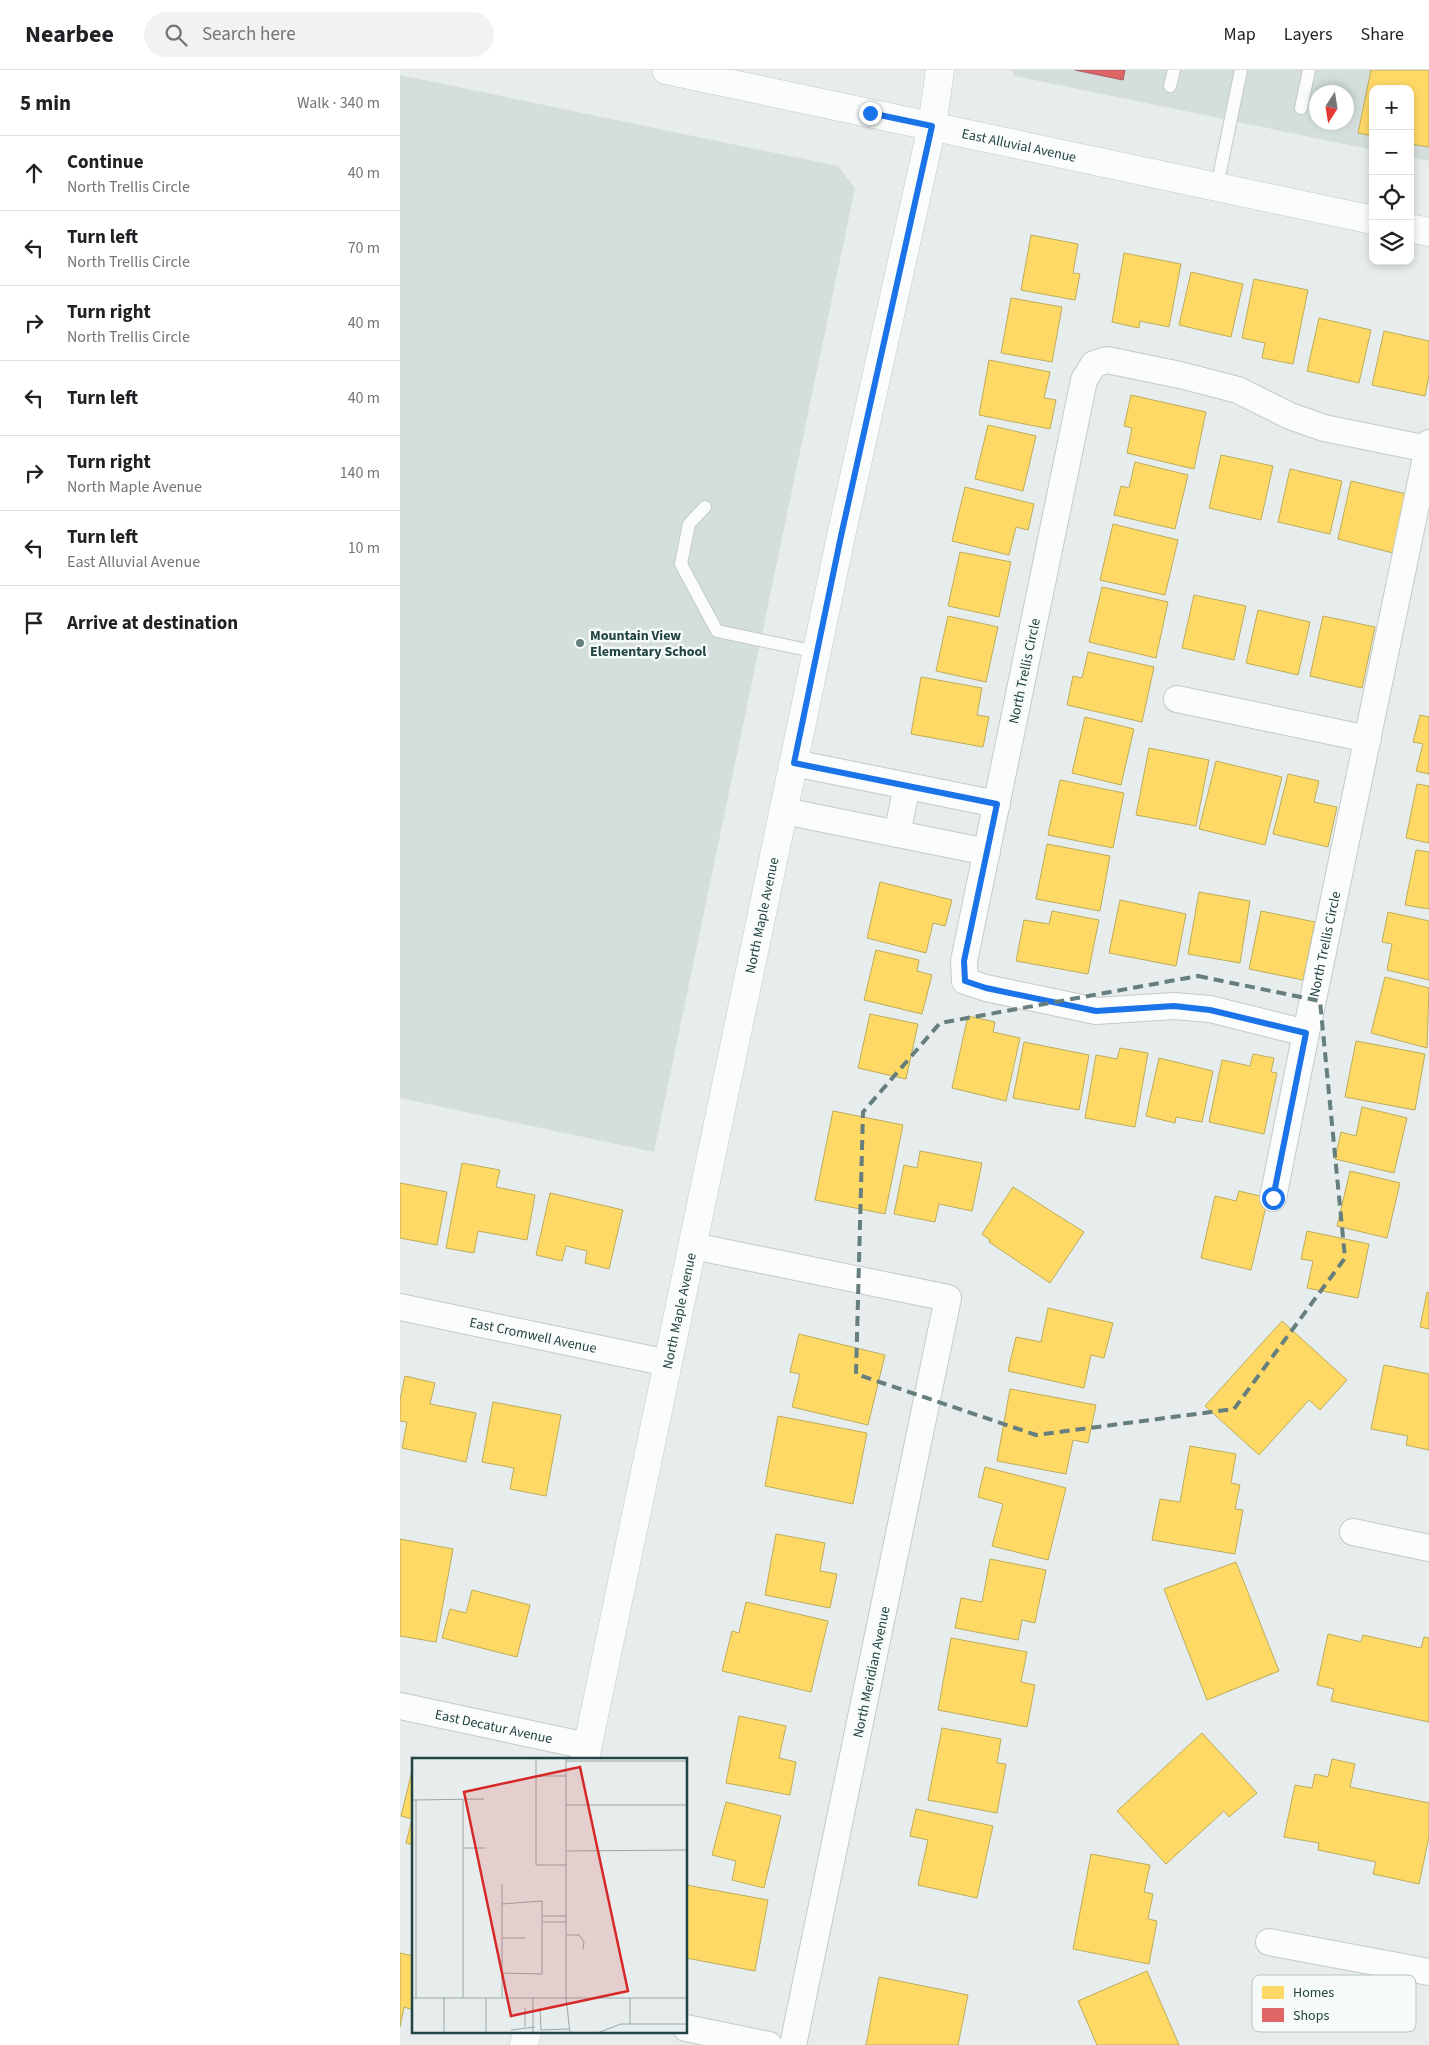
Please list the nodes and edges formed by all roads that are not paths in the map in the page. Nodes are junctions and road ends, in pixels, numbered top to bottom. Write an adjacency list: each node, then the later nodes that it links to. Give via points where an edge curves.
1 (666, 70): 8 (street, East Alluvial Avenue)
2 (940, 70): 8 (street, North Maple Avenue)
3 (1174, 70): 6 (lane)
4 (1241, 70): 9 (lane)
5 (1309, 70): 7 (lane)
6 (1170, 86)
7 (1301, 108)
8 (932, 126): 9 (street, East Alluvial Avenue); 15 (street, North Maple Avenue)
9 (1216, 186): 10 (street, East Alluvial Avenue)
10 (1369, 219)
11 (1414, 229): 12 (street)
12 (1429, 232)
13 (1428, 446): 17 (street, North Trellis Circle); 20 (street, North Trellis Circle, via 1324,428 1290,416 1238,390 1180,375 1107,360 1094,364 1084,380)
14 (704, 507): 15 (lane, via 689,524 681,564 718,631)
15 (817, 652): 18 (street, North Maple Avenue)
16 (1177, 699): 17 (street)
17 (1368, 739): 24 (street, North Trellis Circle)
18 (794, 763): 19 (street); 21 (street, North Maple Avenue)
19 (907, 786): 20 (street); 22 (street)
20 (997, 804): 23 (street, North Trellis Circle)
21 (784, 811): 22 (street); 26 (street, North Maple Avenue)
22 (897, 834): 23 (street)
23 (987, 852): 24 (street, North Trellis Circle, via 964,961 965,981 1096,1011 1174,1006 1210,1010)
24 (1306, 1033): 25 (street, North Trellis Circle)
25 (1273, 1198)
26 (693, 1246): 28 (street, North Maple Avenue); 39 (street, North Meridian Avenue, via 948,1298)
27 (400, 1307): 28 (street, East Cromwell Avenue)
28 (668, 1362): 32 (street, North Maple Avenue)
29 (1353, 1532): 30 (street)
30 (1429, 1548)
31 (400, 1706): 32 (street, East Decatur Avenue)
32 (586, 1752)
33 (1268, 1942): 34 (street)
34 (1429, 1972)
35 (688, 2028): 38 (street)
36 (527, 2032): 37 (street)
37 (524, 2045)
38 (769, 2045)
39 (793, 2045)

